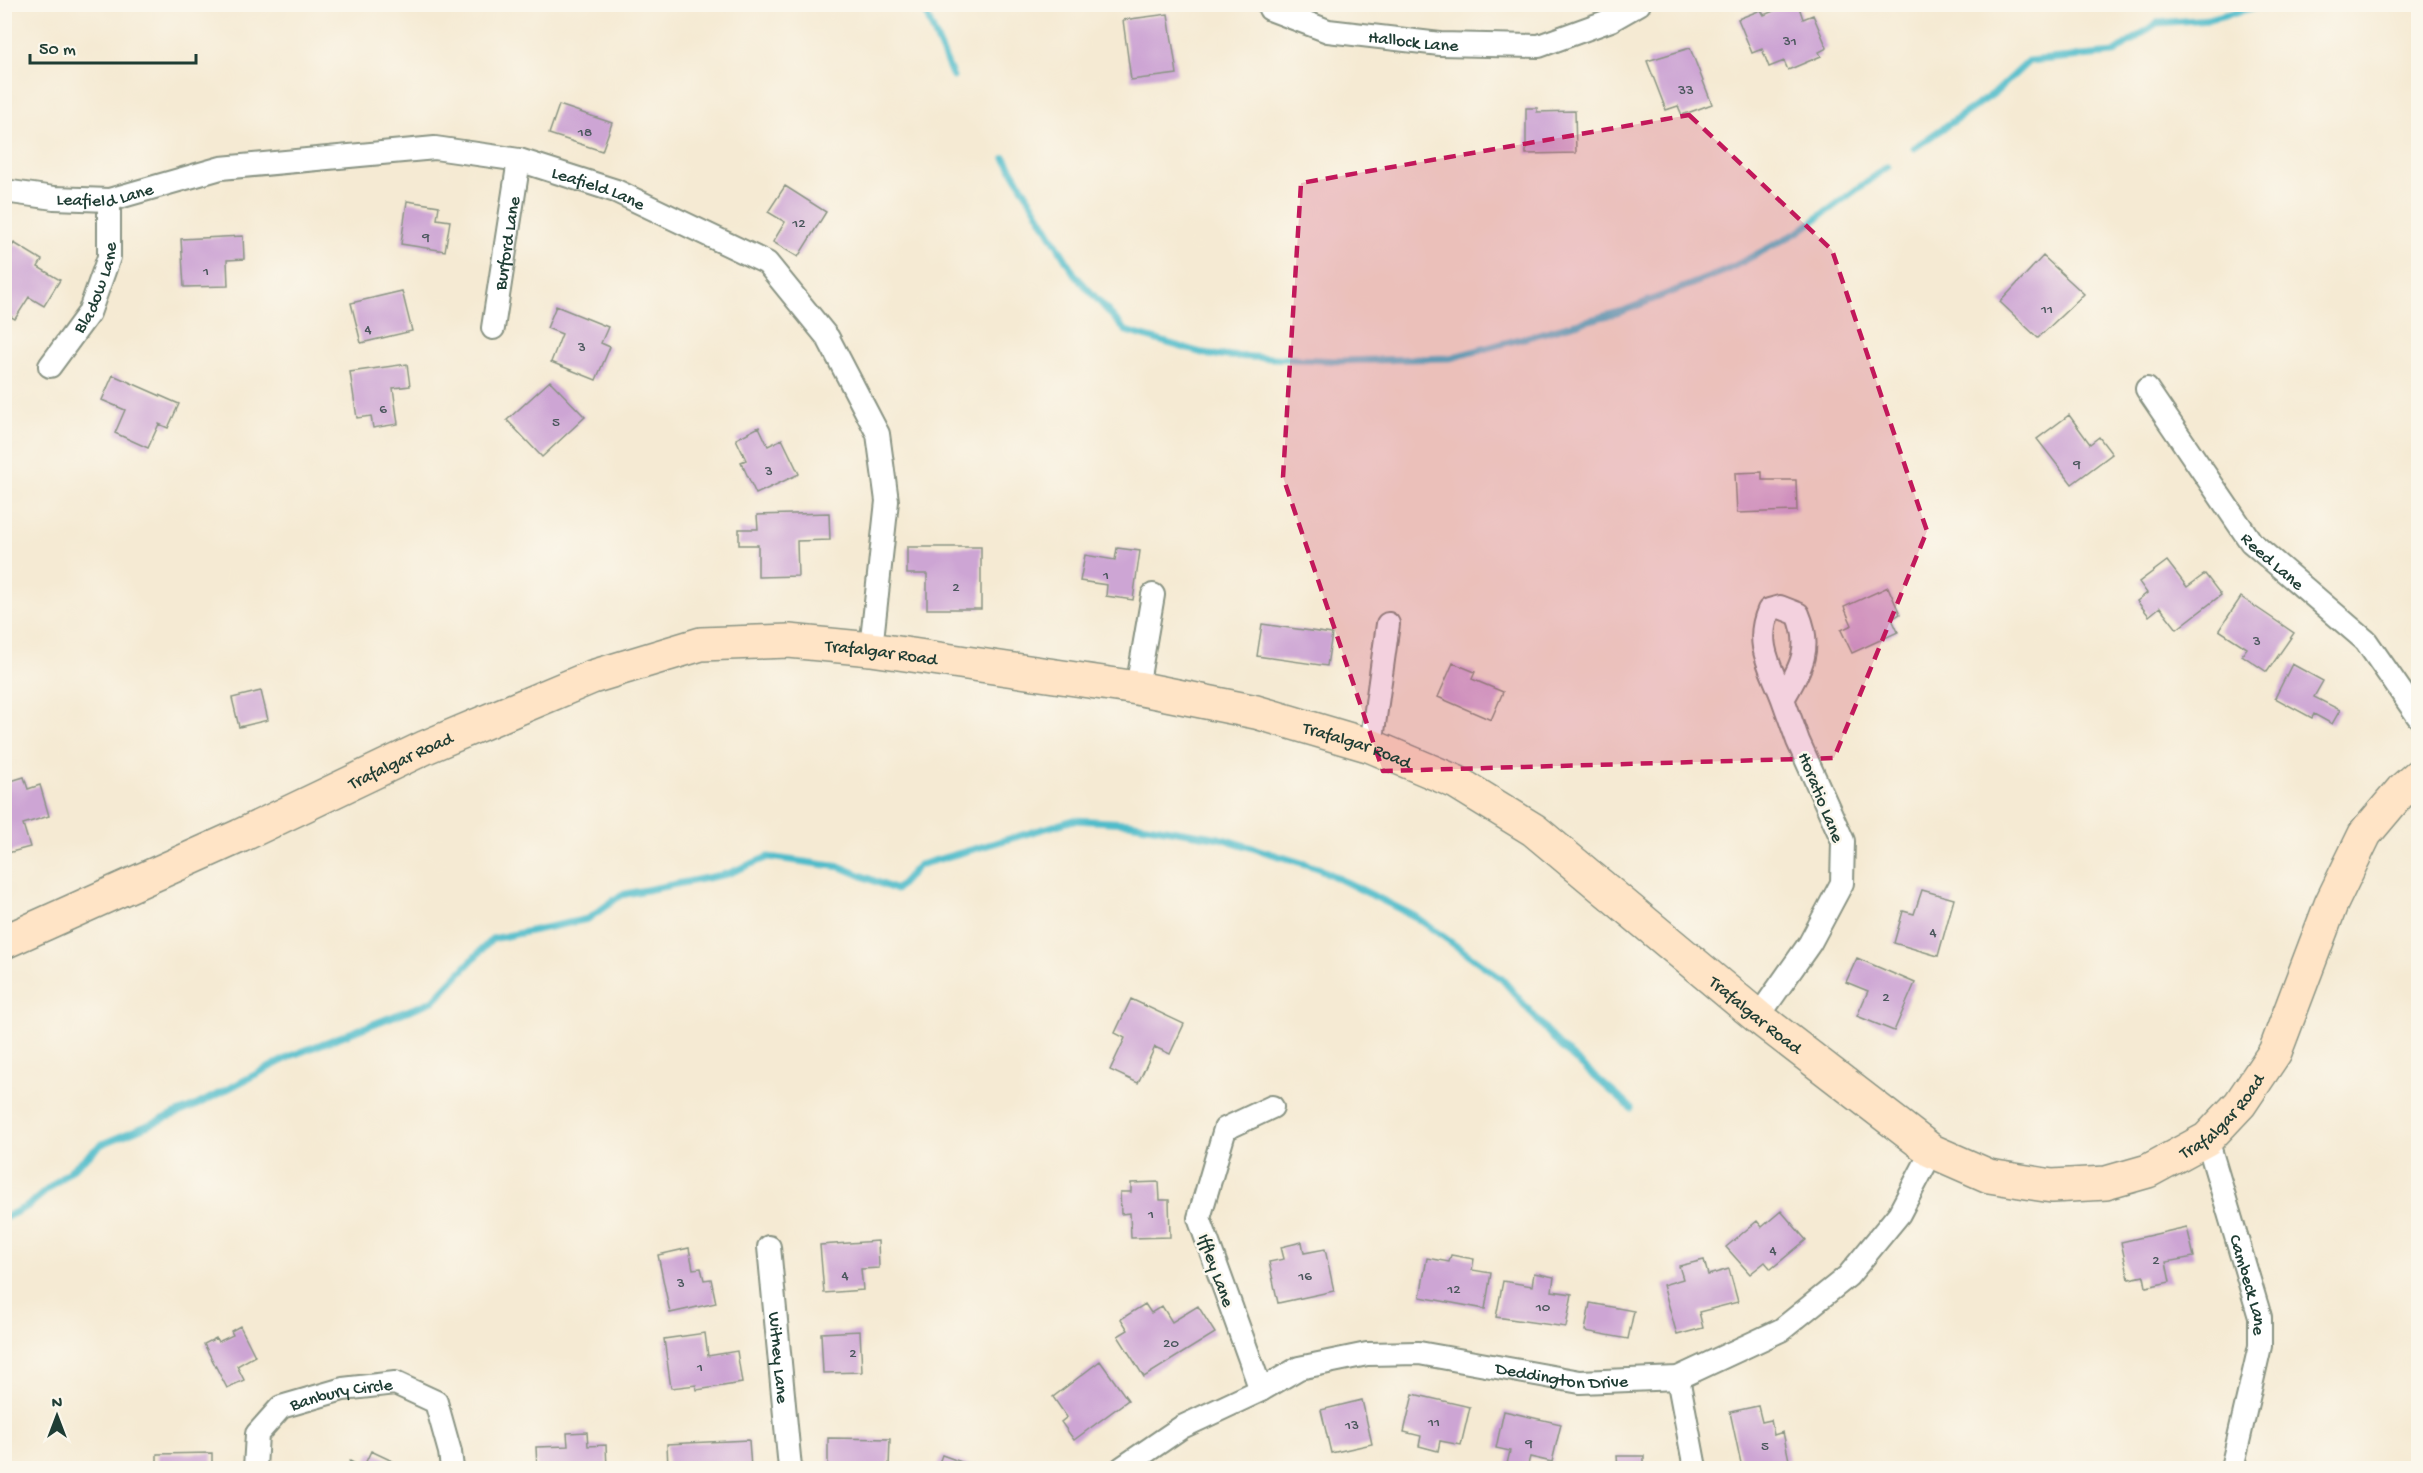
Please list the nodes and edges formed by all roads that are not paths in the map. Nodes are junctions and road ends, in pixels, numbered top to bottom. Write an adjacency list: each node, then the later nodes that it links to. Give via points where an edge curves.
1 (1639, 4): 2 (street, Hallock Lane, via 1611,20 1539,46 1440,44 1329,31)
2 (1270, 9)
3 (519, 160): 5 (street, Leafield Lane, via 435,148 344,155 221,168); 6 (street, Burford Lane); 11 (street, Leafield Lane, via 616,191 767,263 828,338 878,434 887,501)
4 (4, 191): 5 (street, Leafield Lane)
5 (109, 200): 7 (street, Bladow Lane, via 109,257 89,313)
6 (493, 328)
7 (50, 366)
8 (2146, 389): 14 (street, Reed Lane, via 2251,542 2366,641)
9 (1153, 595): 12 (street)
10 (1388, 624): 15 (street)
11 (870, 649): 12 (street, Trafalgar Road); 17 (street, Trafalgar Road, via 789,641 701,644 592,677 426,747)
12 (1137, 688): 15 (street, Trafalgar Road, via 1256,712)
13 (1784, 699): 18 (street, Horatio Lane, via 1798,741 1843,841 1842,883 1810,943)
14 (2418, 716)
15 (1371, 746): 18 (street, Trafalgar Road, via 1456,782 1534,830)
16 (2418, 776): 20 (street, Trafalgar Road, via 2365,834 2331,903 2275,1053 2240,1104)
17 (4, 942)
18 (1758, 1017): 21 (street, Trafalgar Road)
19 (1272, 1107): 24 (street, Iffley Lane, via 1225,1129 1199,1218)
20 (2207, 1139): 21 (street, Trafalgar Road, via 2148,1171 2106,1183 2052,1186 1989,1176); 30 (street, Cambeck Lane, via 2260,1317 2260,1346)
21 (1932, 1151): 23 (street, Deddington Drive, via 1899,1214 1848,1276 1781,1330)
22 (769, 1247): 27 (street, Witney Lane)
23 (1678, 1378): 24 (street, Deddington Drive, via 1580,1382 1419,1353 1367,1354 1299,1368); 29 (street)
24 (1261, 1390): 28 (street, Deddington Drive, via 1182,1427)
25 (255, 1468): 26 (street, Banbury Circle, via 257,1434 281,1407 343,1389 395,1383 436,1402)
26 (452, 1468)
27 (790, 1468)
28 (1122, 1468)
29 (1695, 1468)
30 (2232, 1468)

